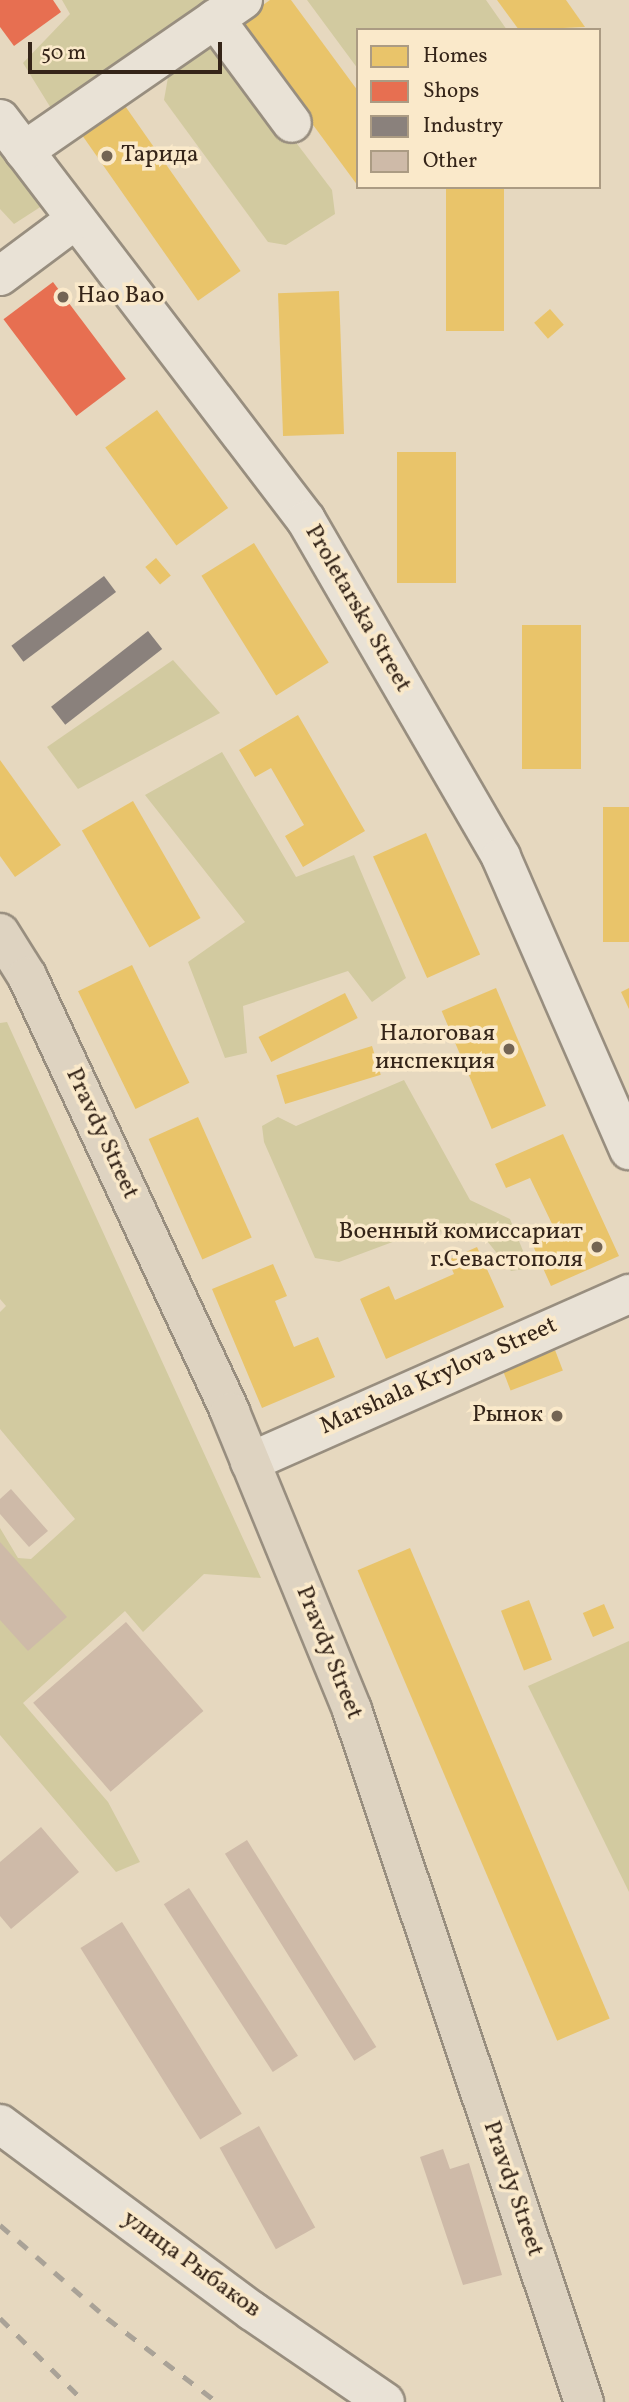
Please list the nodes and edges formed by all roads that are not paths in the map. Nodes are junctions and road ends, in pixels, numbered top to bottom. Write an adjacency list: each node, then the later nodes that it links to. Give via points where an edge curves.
1 (229, 9): 3 (street); 4 (street)
2 (0, 119): 4 (street, Proletarska Street)
3 (292, 123)
4 (24, 151): 5 (street, Proletarska Street)
5 (75, 220): 6 (street); 8 (street, Proletarska Street, via 306,520 501,857)
6 (0, 276)
7 (0, 933): 10 (main road, Pravdy Street, via 27,976)
8 (629, 1150)
9 (629, 1294): 10 (street, Marshala Krylova Street)
10 (250, 1462): 13 (main road, Pravdy Street, via 352,1710)
11 (0, 2124): 12 (street, улица Рыбаков, via 252,2311)
12 (385, 2402)
13 (584, 2402)

